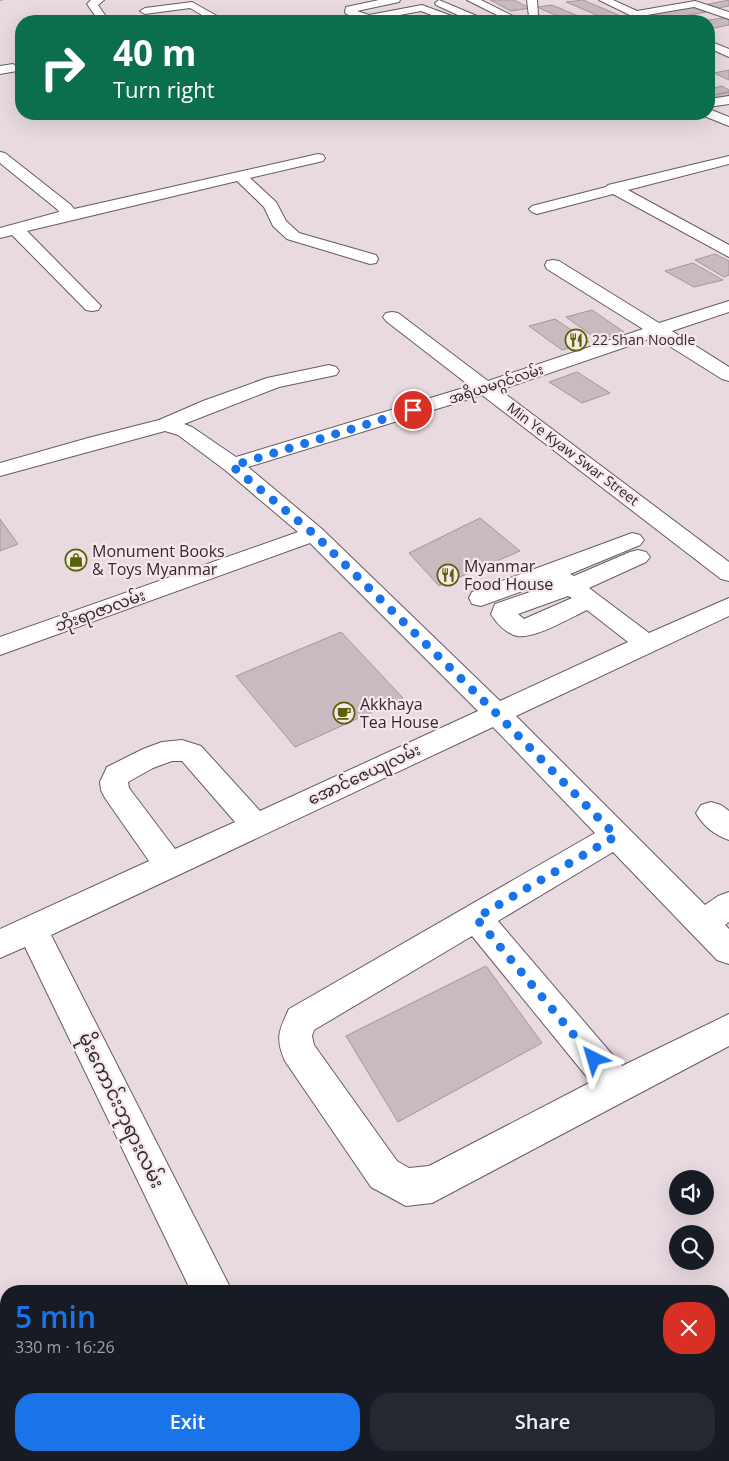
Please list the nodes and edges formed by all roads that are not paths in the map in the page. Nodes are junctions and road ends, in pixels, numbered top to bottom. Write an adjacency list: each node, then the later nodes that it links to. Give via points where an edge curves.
1 (99, 0): 11 (street, via 92,4)
2 (395, 0): 9 (street, via 350,9)
3 (457, 0): 18 (street)
4 (472, 0): 19 (street)
5 (532, 0): 20 (street)
6 (604, 0): 10 (street)
7 (442, 2): 8 (street); 9 (street); 17 (street)
8 (422, 8): 15 (street); 16 (street)
9 (354, 14): 14 (street)
10 (636, 14): 21 (street, via 690,4)
11 (100, 15)
12 (152, 15): 13 (street, via 145,11 192,5)
13 (210, 15)
14 (359, 15)
15 (388, 15)
16 (440, 15)
17 (470, 15)
18 (489, 15)
19 (504, 15)
20 (533, 15)
21 (729, 16)
22 (715, 42): 23 (street)
23 (729, 53)
24 (13, 68): 25 (street)
25 (0, 70)
26 (729, 100): 27 (street)
27 (715, 102)
28 (715, 116): 29 (street)
29 (729, 122)
30 (0, 156): 37 (street, via 66,208)
31 (318, 158): 33 (street)
32 (729, 160): 34 (street)
33 (240, 176): 36 (street); 44 (street, via 271,206 279,223 293,236)
34 (613, 188): 35 (street); 42 (street)
35 (536, 208)
36 (85, 211): 37 (street); 38 (street, via 99,222)
37 (67, 215): 39 (street)
38 (107, 223)
39 (16, 229): 41 (street); 46 (street)
40 (722, 230): 42 (street)
41 (0, 233)
42 (700, 236): 43 (street)
43 (729, 252)
44 (370, 259)
45 (553, 265): 49 (street)
46 (92, 306)
47 (729, 306): 49 (street, အရိယမဂ္ဂင်လမ်း)
48 (392, 317): 52 (street, Min Ye Kyaw Swar Street)
49 (657, 331): 51 (street); 52 (street, အရိယမဂ္ဂင်လမ်း)
50 (329, 371): 53 (street, via 274,382)
51 (729, 375)
52 (485, 388): 54 (street, အရိယမဂ္ဂင်လမ်း); 58 (street, Min Ye Kyaw Swar Street)
53 (166, 424): 54 (street, via 185,431); 55 (street)
54 (232, 466): 56 (street)
55 (0, 470)
56 (314, 534): 63 (street, ဘိုးရာဇာလမ်း); 64 (street)
57 (635, 548): 59 (street)
58 (729, 574)
59 (571, 586): 60 (street); 62 (street)
60 (481, 598)
61 (729, 606): 62 (street, အောင်ဇေယျလမ်း)
62 (647, 644): 64 (street, အောင်ဇေယျလမ်း)
63 (0, 646)
64 (496, 713): 65 (street, အောင်ဇေယျလမ်း); 66 (street)
65 (255, 825): 67 (street, အောင်ဇေယျလမ်း); 67 (street, via 190,753 182,750 160,753 117,774 114,786)
66 (616, 836): 68 (street); 69 (street)
67 (169, 865): 70 (street, အောင်ဇေယျလမ်း)
68 (717, 914): 72 (street)
69 (476, 918): 74 (street); 74 (street, via 301,1020 295,1036 297,1050 384,1174 406,1187 432,1184)
70 (32, 928): 71 (street, အောင်ဇေယျလမ်း); 75 (street, မိုးကောင်းဘုရားလမ်း)
71 (0, 944)
72 (729, 950)
73 (729, 1029): 74 (street)
74 (617, 1087)
75 (209, 1285)

